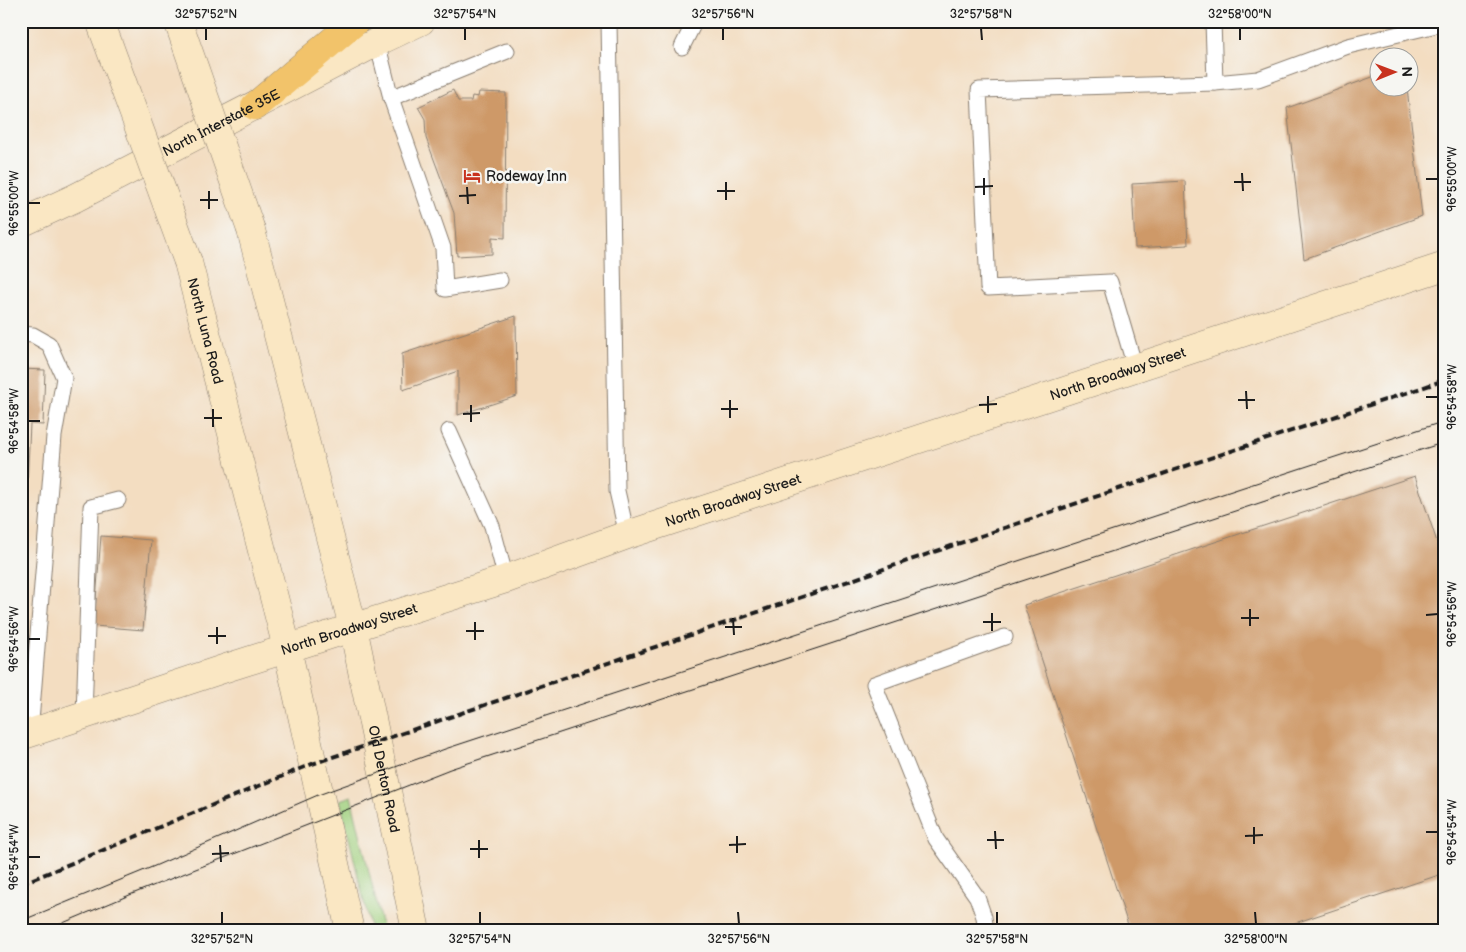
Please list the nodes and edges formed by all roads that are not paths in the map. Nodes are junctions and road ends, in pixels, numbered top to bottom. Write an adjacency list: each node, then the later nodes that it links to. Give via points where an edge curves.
1 (100, 21): 26 (main road, North Luna Road, bridge, via 188,262)
2 (178, 21): 24 (main road, bridge, via 251,230)
3 (356, 21): 14 (highway)
4 (421, 21): 9 (main road, North Interstate 35E)
5 (609, 21): 22 (lane, via 617,491)
6 (694, 21): 10 (lane)
7 (1213, 21): 12 (lane)
8 (1445, 23): 12 (lane, via 1348,46 1258,79)
9 (377, 42): 13 (lane); 14 (main road, North Interstate 35E)
10 (682, 47)
11 (507, 51): 13 (lane)
12 (1215, 83): 19 (lane, via 979,90 988,288 1110,282)
13 (391, 98): 17 (lane, via 443,248 446,289)
14 (255, 106): 15 (main road, North Interstate 35E)
15 (21, 223)
16 (1445, 266): 19 (main road, North Broadway Street)
17 (500, 280)
18 (21, 334): 28 (lane, via 33,335 49,344 64,378 54,436)
19 (1135, 367): 22 (main road, North Broadway Street)
20 (449, 431): 23 (lane, via 492,526)
21 (118, 500): 27 (lane, via 91,507)
22 (627, 535): 23 (main road, North Broadway Street)
23 (506, 579): 24 (main road, North Broadway Street)
24 (353, 627): 26 (main road, North Broadway Street); 30 (main road, Old Denton Road)
25 (1005, 638): 31 (lane, via 874,684 936,839 977,897)
26 (287, 648): 27 (main road, North Broadway Street); 29 (main road)
27 (84, 716): 28 (main road, North Broadway Street)
28 (26, 735)
29 (350, 931)
30 (416, 931)
31 (986, 931)

